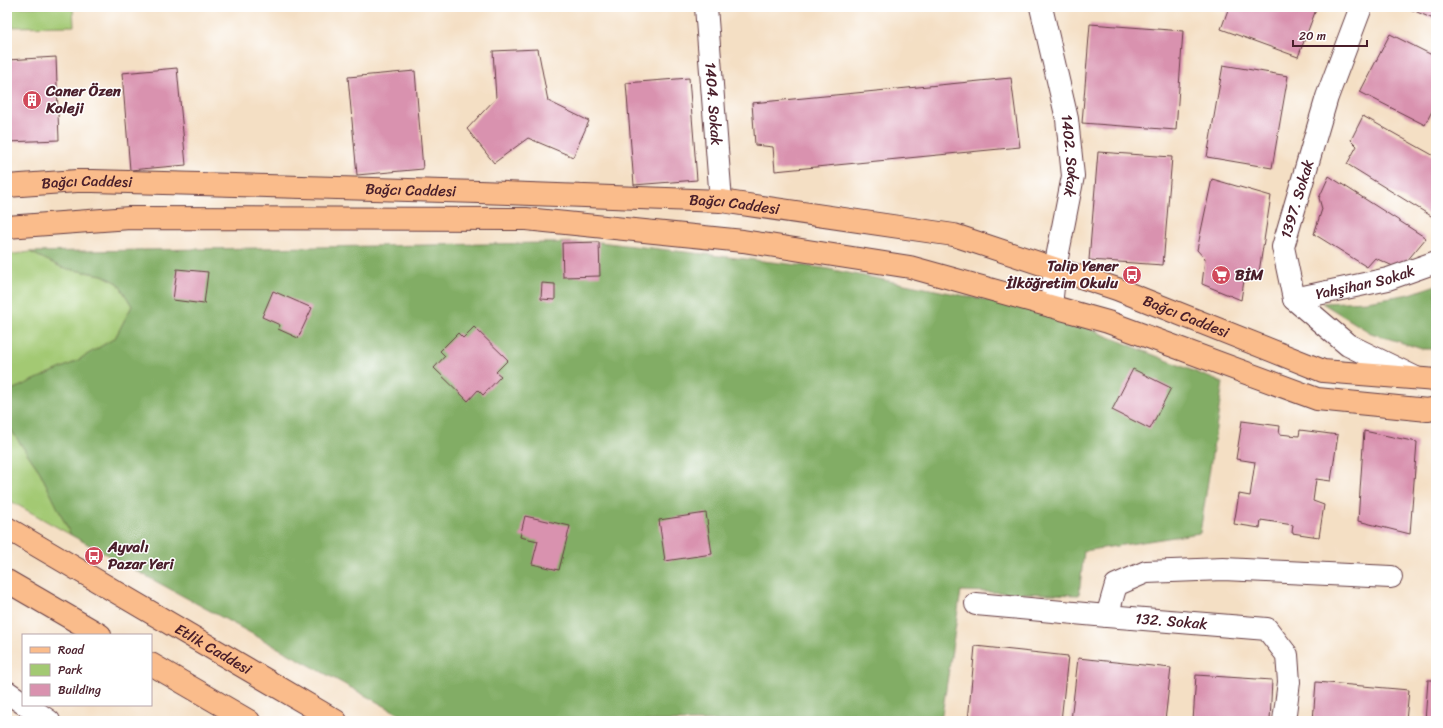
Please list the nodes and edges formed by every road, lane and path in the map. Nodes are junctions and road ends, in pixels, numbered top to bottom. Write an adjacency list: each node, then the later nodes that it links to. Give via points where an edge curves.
1 (706, 7): 5 (street, 1404. Sokak)
2 (1041, 7): 8 (street, 1402. Sokak, via 1067,119 1073,176)
3 (1361, 7): 9 (street, 1397. Sokak, via 1327,97 1282,247)
4 (7, 186): 5 (main road, Bağcı Caddesi, via 93,181)
5 (721, 201): 8 (main road, Bağcı Caddesi, via 954,235)
6 (7, 227): 10 (main road, Bağcı Caddesi, via 130,218 526,220 743,241 910,267)
7 (1436, 262): 9 (street, Yahşihan Sokak, via 1388,279)
8 (1055, 268): 10 (street, 1402. Sokak); 11 (main road, Bağcı Caddesi, via 1117,289 1323,371)
9 (1294, 298): 11 (street, via 1348,345)
10 (1050, 306): 12 (main road, Bağcı Caddesi, via 1108,322 1317,399 1428,410)
11 (1427, 379)
12 (1436, 408)
13 (7, 528): 25 (main road, Etlik Caddesi)
14 (1391, 577): 17 (street, via 1223,569 1146,572 1116,585)
15 (7, 581): 18 (main road)
16 (976, 604): 17 (street, 132. Sokak)
17 (1107, 616): 26 (street, 132. Sokak, via 1267,629 1287,655 1289,682)
18 (98, 634)
19 (152, 665): 24 (main road)
20 (7, 692): 21 (street)
21 (22, 702)
22 (27, 706): 23 (street)
23 (49, 721)
24 (249, 721)
25 (336, 721)
26 (1284, 721)

